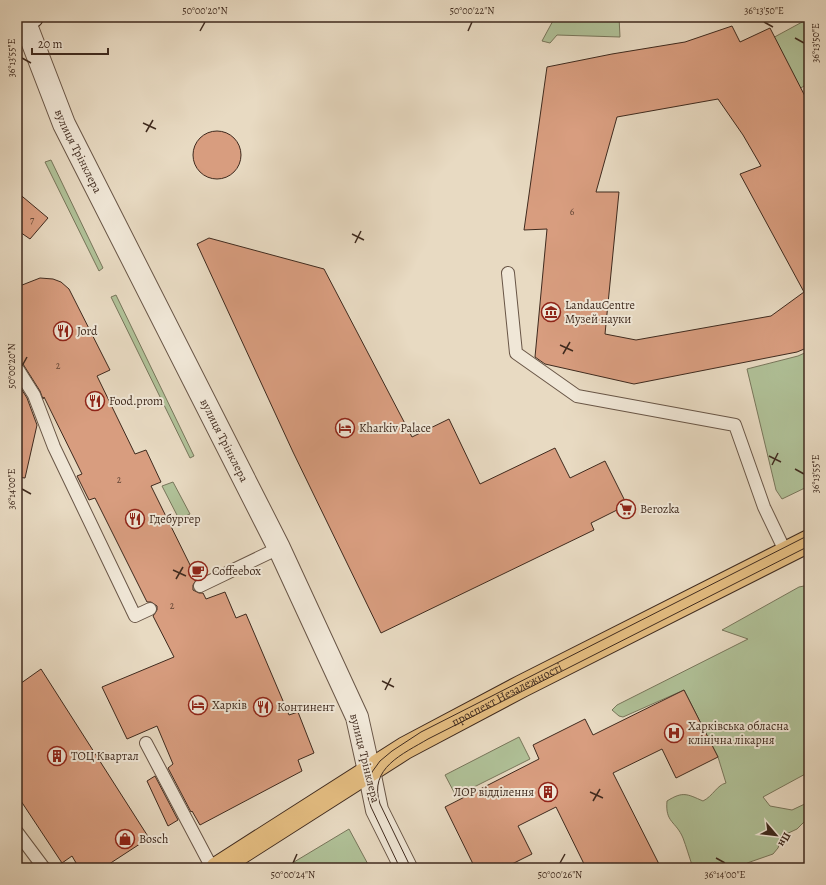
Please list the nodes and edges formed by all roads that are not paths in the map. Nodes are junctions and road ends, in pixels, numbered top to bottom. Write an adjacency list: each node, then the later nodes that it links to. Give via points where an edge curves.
1 (24, 20): 5 (street, вулиця Трінклера, via 64,124)
2 (508, 273): 6 (lane, via 516,353 577,396 735,425 764,507)
3 (17, 368): 8 (lane, via 34,395 54,447 134,616)
4 (809, 541): 6 (main road, проспект Незалежності)
5 (279, 548): 7 (lane); 10 (street, вулиця Трінклера, via 358,717)
6 (786, 553): 10 (main road, проспект Незалежності, via 522,686 405,748)
7 (200, 586)
8 (150, 608)
9 (146, 743): 13 (lane)
10 (369, 771): 14 (main road, проспект Незалежності); 15 (street, вулиця Трінклера, via 378,810)
11 (17, 832): 12 (lane)
12 (44, 868)
13 (212, 868)
14 (217, 868)
15 (406, 868)

